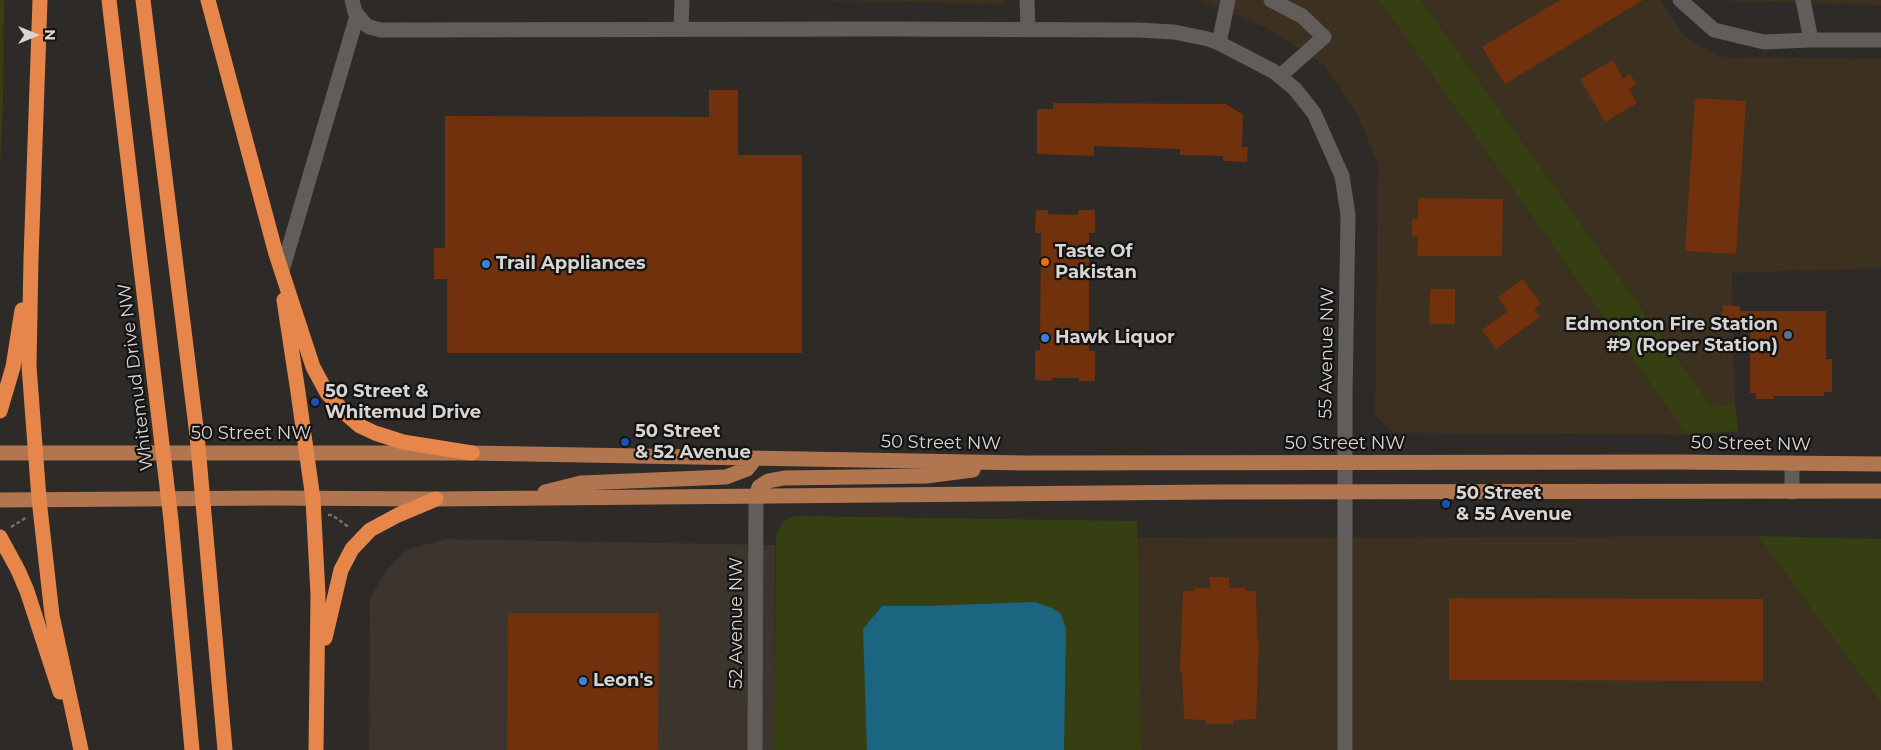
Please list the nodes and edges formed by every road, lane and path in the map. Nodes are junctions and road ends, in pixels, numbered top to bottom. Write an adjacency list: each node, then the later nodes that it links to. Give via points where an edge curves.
1 (40, 0): 20 (highway)
2 (109, 0): 47 (highway, Whitemud Drive NW, via 170,510)
3 (143, 0): 48 (highway, via 196,436)
4 (208, 0): 19 (highway)
5 (352, 0): 12 (street)
6 (682, 0): 13 (street)
7 (1027, 0): 14 (street)
8 (1228, 0): 17 (street)
9 (1271, 0): 18 (street, via 1302,16 1324,37)
10 (1680, 0): 15 (street, via 1714,30 1764,42)
11 (1803, 0): 15 (street)
12 (360, 19): 13 (street, 55 Avenue NW, via 374,29 398,30); 21 (street)
13 (681, 28): 14 (street, 55 Avenue NW)
14 (1028, 30): 17 (street, 55 Avenue NW, via 1174,32)
15 (1811, 40): 16 (street)
16 (1881, 40)
17 (1219, 43): 18 (street, 55 Avenue NW)
18 (1280, 76): 29 (street, 55 Avenue NW, via 1314,113 1342,176 1348,215)
19 (276, 254): 21 (highway); 26 (highway)
20 (31, 259): 22 (highway, via 13,367); 24 (highway, via 30,366)
21 (282, 270): 25 (highway, via 313,368 345,413 360,426 403,442)
22 (0, 411)
23 (0, 453): 24 (main road, 50 Street NW)
24 (35, 453): 26 (main road, 50 Street NW); 37 (highway)
25 (472, 453): 26 (main road, 50 Street NW); 27 (main road, 50 Street NW)
26 (307, 454): 38 (highway)
27 (755, 459): 28 (main road, 50 Street NW); 36 (main road, via 747,469 726,477 581,483)
28 (1026, 463): 29 (main road, 50 Street NW); 35 (main road, via 926,476 784,478 768,481 759,487)
29 (1345, 463): 30 (main road, 50 Street NW); 34 (street, 55 Avenue NW)
30 (1792, 463): 31 (main road, 50 Street NW); 33 (street)
31 (1881, 464)
32 (1881, 491): 33 (main road)
33 (1792, 492): 34 (main road)
34 (1345, 493): 35 (main road); 51 (street, 55 Avenue NW)
35 (756, 496): 36 (main road); 50 (street, 52 Avenue NW)
36 (519, 498): 39 (main road)
37 (38, 499): 38 (main road); 40 (main road); 46 (highway, via 52,615)
38 (313, 499): 39 (main road); 45 (highway)
39 (436, 499): 45 (highway, via 370,530 352,549 341,570)
40 (0, 500)
41 (332, 515): 43 (path)
42 (30, 516): 44 (path)
43 (356, 532)
44 (3, 534): 46 (highway, via 28,591)
45 (318, 666): 49 (highway)
46 (80, 746)
47 (192, 750)
48 (225, 750)
49 (316, 750)
50 (754, 750)
51 (1345, 750)

